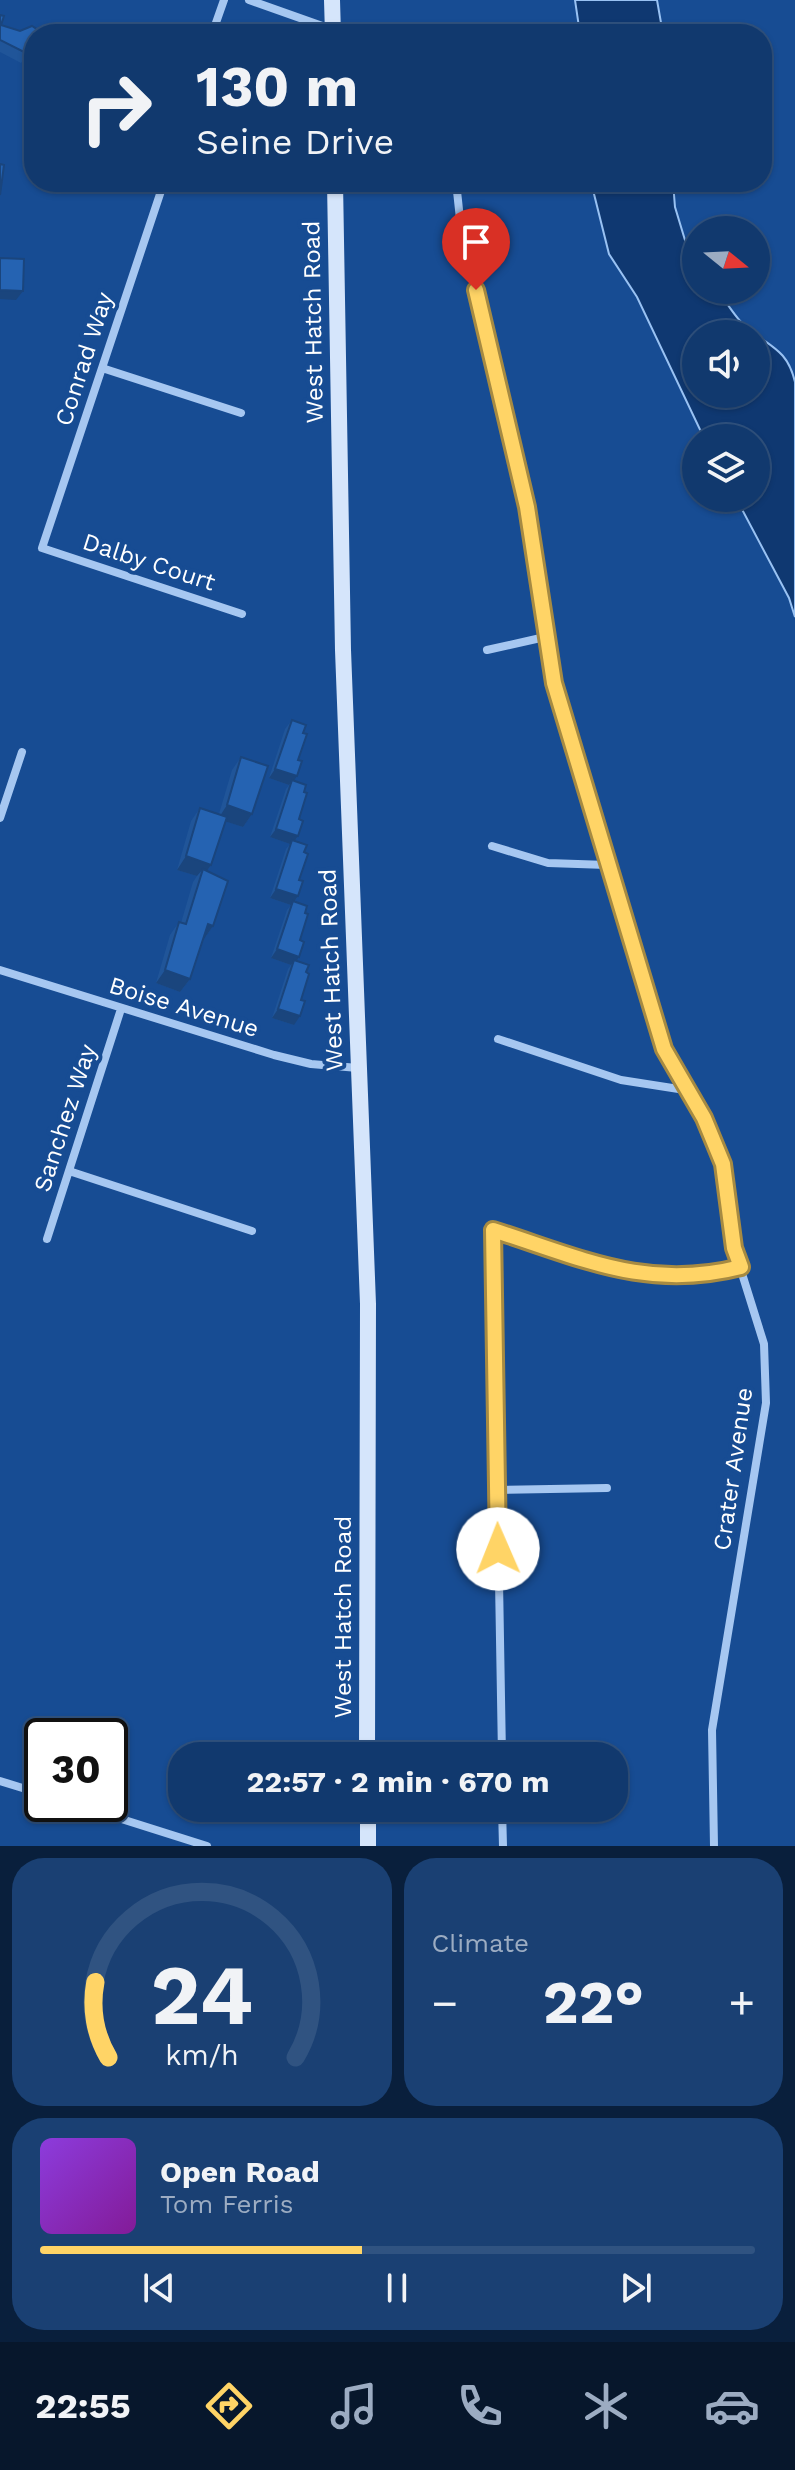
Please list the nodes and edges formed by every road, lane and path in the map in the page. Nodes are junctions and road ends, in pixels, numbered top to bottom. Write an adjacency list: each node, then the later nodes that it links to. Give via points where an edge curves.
1 (224, 0): 4 (street)
2 (249, 0): 5 (street)
3 (332, 0): 6 (main road)
4 (216, 24)
5 (315, 24)
6 (336, 24)
7 (161, 192): 10 (street, Conrad Way)
8 (335, 192): 23 (main road, West Hatch Road, via 343,650)
9 (457, 192): 14 (street, Crater Avenue, via 527,507)
10 (102, 368): 11 (street); 12 (street, Conrad Way)
11 (241, 413)
12 (42, 548): 13 (street, Dalby Court)
13 (242, 614)
14 (545, 637): 15 (street); 19 (street, Crater Avenue)
15 (487, 650)
16 (22, 752): 17 (street)
17 (0, 818)
18 (492, 846): 19 (street, via 548,863)
19 (607, 865): 24 (street, Crater Avenue, via 664,1049)
20 (0, 970): 21 (street, Boise Avenue)
21 (121, 1009): 23 (street, Boise Avenue, via 274,1055); 25 (street, Sanchez Way)
22 (498, 1039): 24 (street, via 621,1080)
23 (358, 1068): 31 (main road, West Hatch Road, via 368,1304)
24 (685, 1090): 28 (street, Crater Avenue, via 704,1118 723,1164)
25 (69, 1171): 26 (street); 27 (street, Sanchez Way)
26 (252, 1231)
27 (47, 1239)
28 (741, 1267): 30 (street, via 685,1278 635,1274 493,1230); 41 (street, Crater Avenue, via 764,1344 766,1403 712,1730)
29 (607, 1488): 30 (street)
30 (497, 1490): 32 (street)
31 (367, 1742)
32 (502, 1742)
33 (0, 1781): 34 (street)
34 (24, 1788)
35 (128, 1821): 38 (street)
36 (368, 1822): 39 (main road)
37 (502, 1822): 40 (street)
38 (207, 1846)
39 (368, 1846)
40 (503, 1846)
41 (714, 1846)

